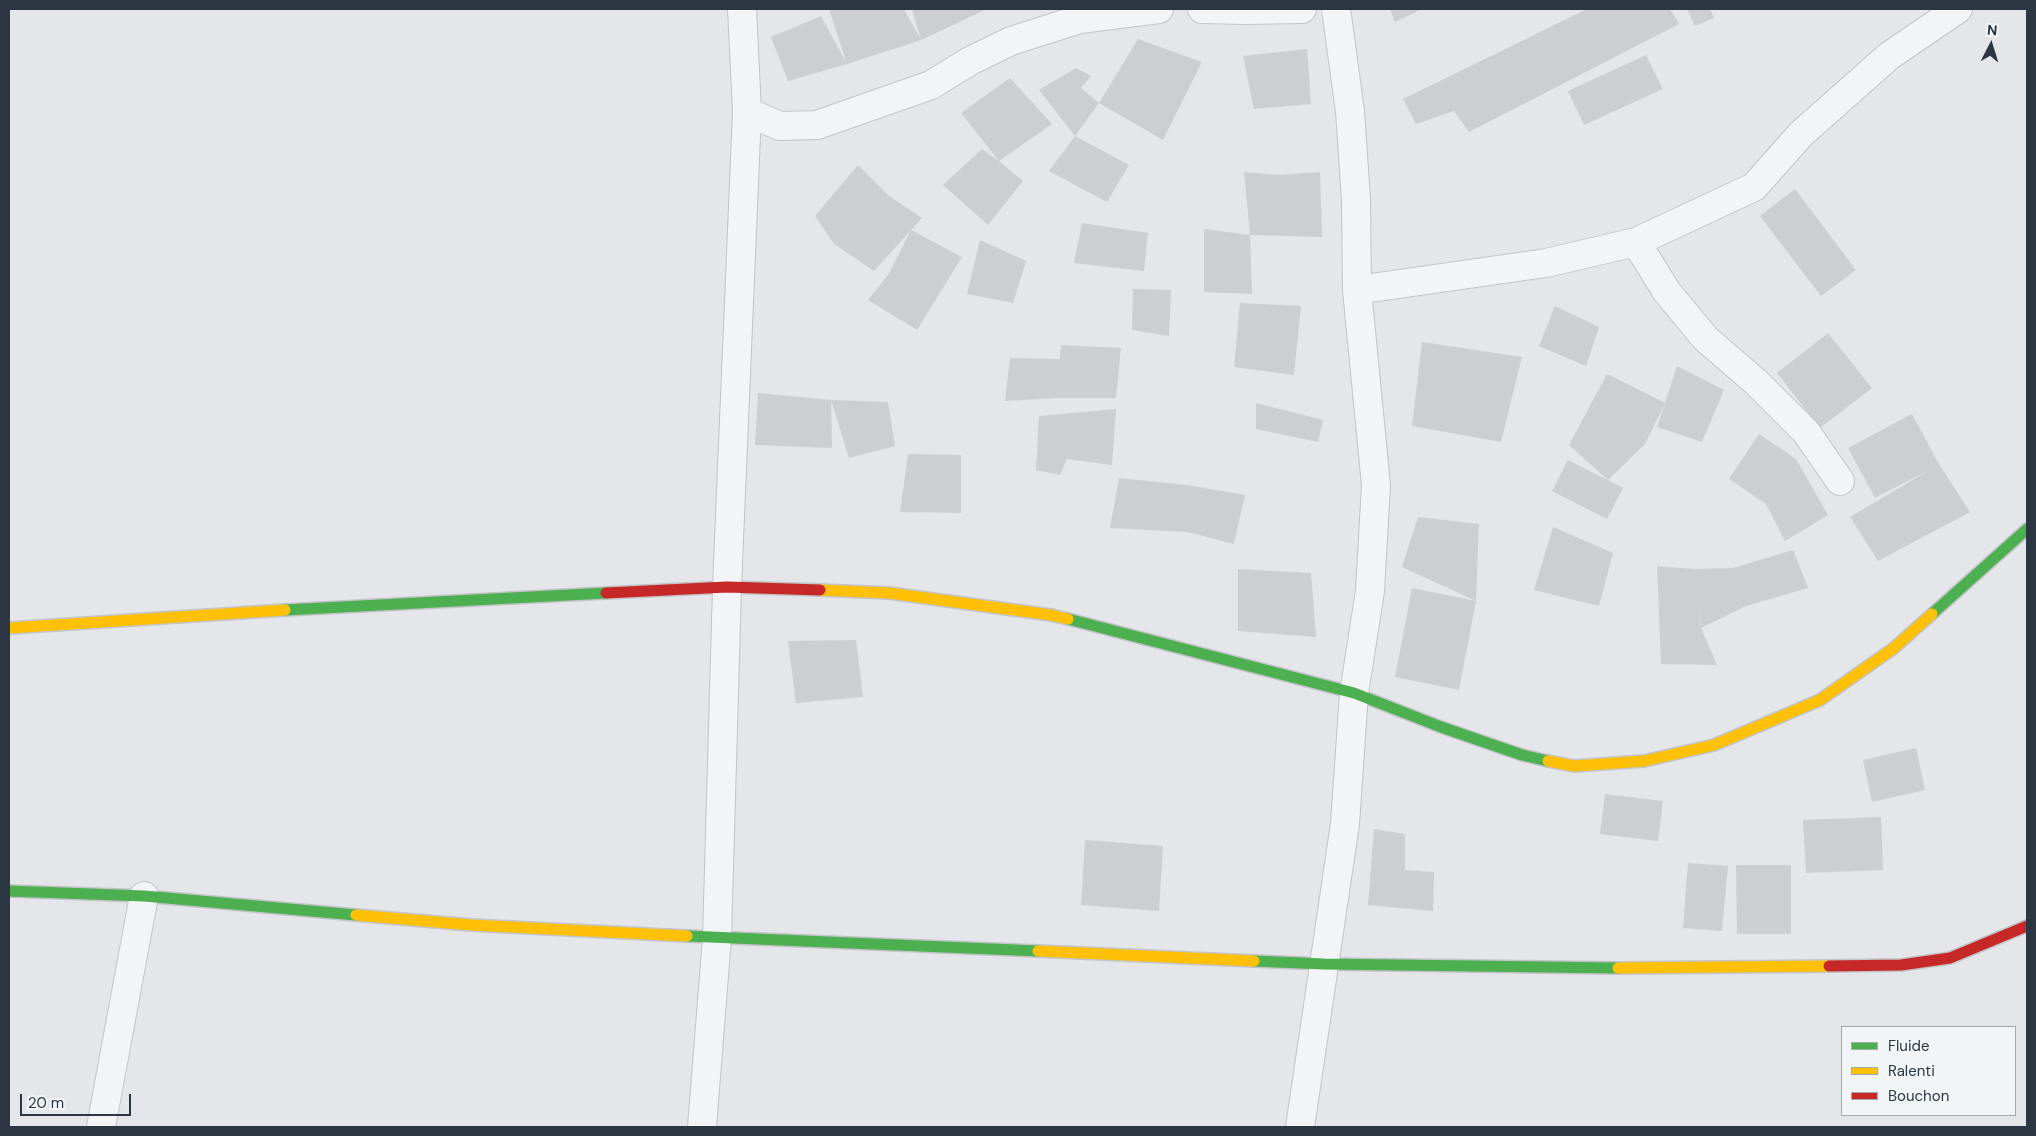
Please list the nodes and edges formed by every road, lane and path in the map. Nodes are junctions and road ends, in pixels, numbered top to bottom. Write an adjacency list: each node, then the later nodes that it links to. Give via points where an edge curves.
1 (742, 9): 8 (street)
2 (1160, 9): 7 (street)
3 (1202, 9): 4 (street)
4 (1302, 9)
5 (1336, 9): 10 (street, via 1350,111 1356,200)
6 (1958, 9): 9 (street, via 1890,56 1801,134 1754,187)
7 (1122, 11): 8 (street, via 1080,19 1011,41 931,85 817,125 780,126)
8 (747, 112): 13 (street)
9 (1636, 242): 10 (street, via 1546,263); 11 (street, via 1667,292 1706,338 1806,432)
10 (1357, 290): 15 (street, via 1376,485 1370,591)
11 (1840, 481)
12 (2027, 528): 15 (street, via 1894,648 1820,700 1714,745 1644,760 1574,766 1522,755)
13 (727, 587): 14 (street); 15 (street, via 889,593 1051,615); 19 (street)
14 (9, 628)
15 (1354, 693): 20 (street, via 1345,824)
16 (9, 891): 17 (street)
17 (144, 896): 19 (street, via 471,925); 21 (street)
18 (2027, 926): 20 (street, via 1950,958 1901,965 1578,968)
19 (717, 938): 20 (street); 22 (street)
20 (1324, 964): 23 (street)
21 (102, 1127)
22 (702, 1127)
23 (1300, 1127)

